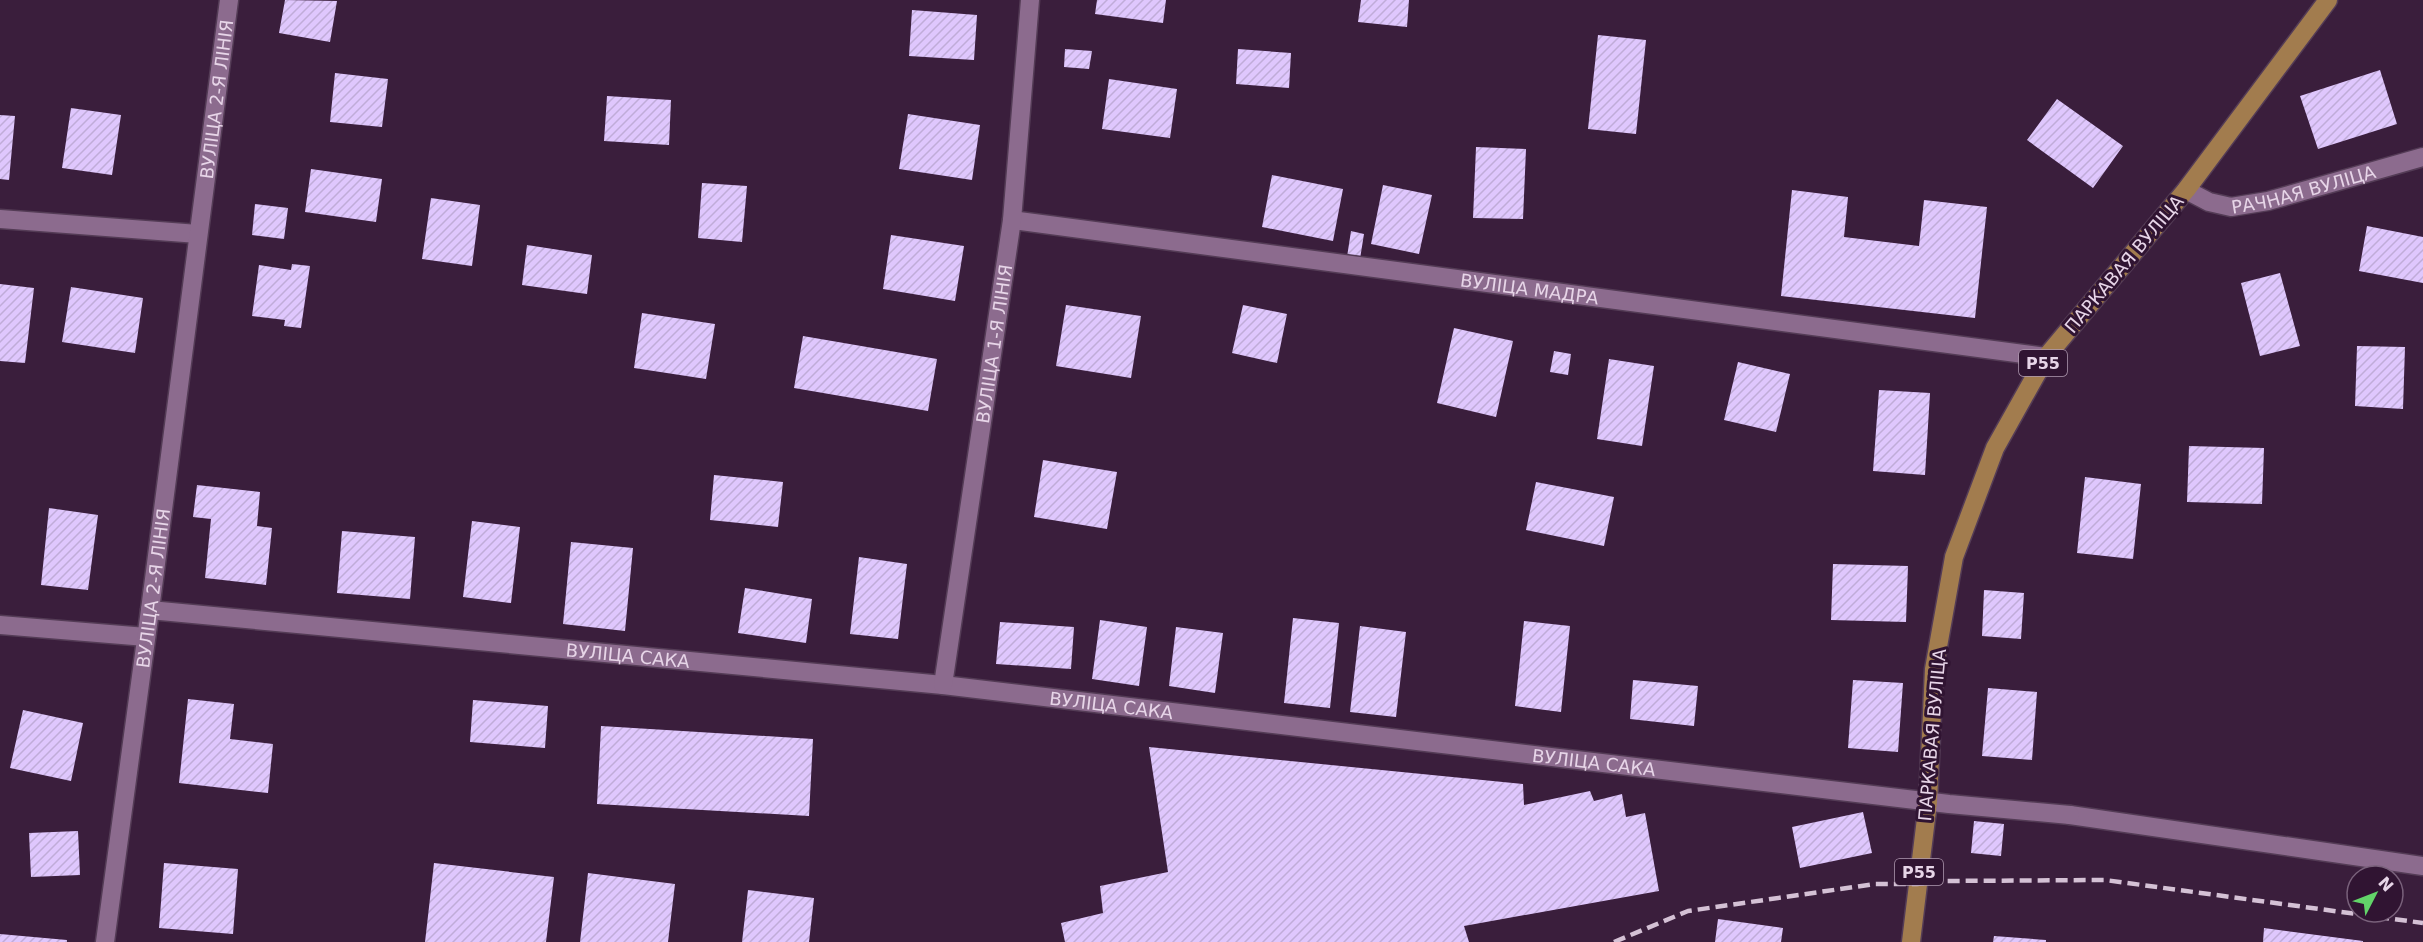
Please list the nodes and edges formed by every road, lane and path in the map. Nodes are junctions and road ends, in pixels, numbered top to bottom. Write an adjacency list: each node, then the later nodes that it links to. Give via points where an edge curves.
1 (229, 0): 8 (street, ВУЛІЦА 2-Я ЛІНІЯ)
2 (1030, 0): 7 (street, ВУЛІЦА 1-Я ЛІНІЯ)
3 (2328, 0): 5 (main road, ПАРКАВАЯ ВУЛІЦА / Р55)
4 (2423, 157): 5 (street, РАЧНАЯ ВУЛІЦА, via 2268,201 2231,207 2209,202)
5 (2186, 190): 9 (main road, ПАРКАВАЯ ВУЛІЦА / Р55)
6 (0, 219): 8 (street)
7 (1012, 220): 9 (street, ВУЛІЦА МАДРА); 13 (street, ВУЛІЦА 1-Я ЛІНІЯ)
8 (198, 234): 10 (street, ВУЛІЦА 2-Я ЛІНІЯ)
9 (2046, 357): 14 (main road, ПАРКАВАЯ ВУЛІЦА / Р55, via 1995,448 1954,557 1934,669)
10 (150, 610): 12 (street, ВУЛІЦА 2-Я ЛІНІЯ); 13 (street, ВУЛІЦА САКА)
11 (0, 625): 12 (street)
12 (146, 637): 16 (street, ВУЛІЦА 2-Я ЛІНІЯ)
13 (943, 685): 14 (street, ВУЛІЦА САКА)
14 (1928, 802): 15 (street, ВУЛІЦА САКА, via 2070,815); 17 (main road, ПАРКАВАЯ ВУЛІЦА / Р55)
15 (2423, 866)
16 (105, 942)
17 (1911, 942)

